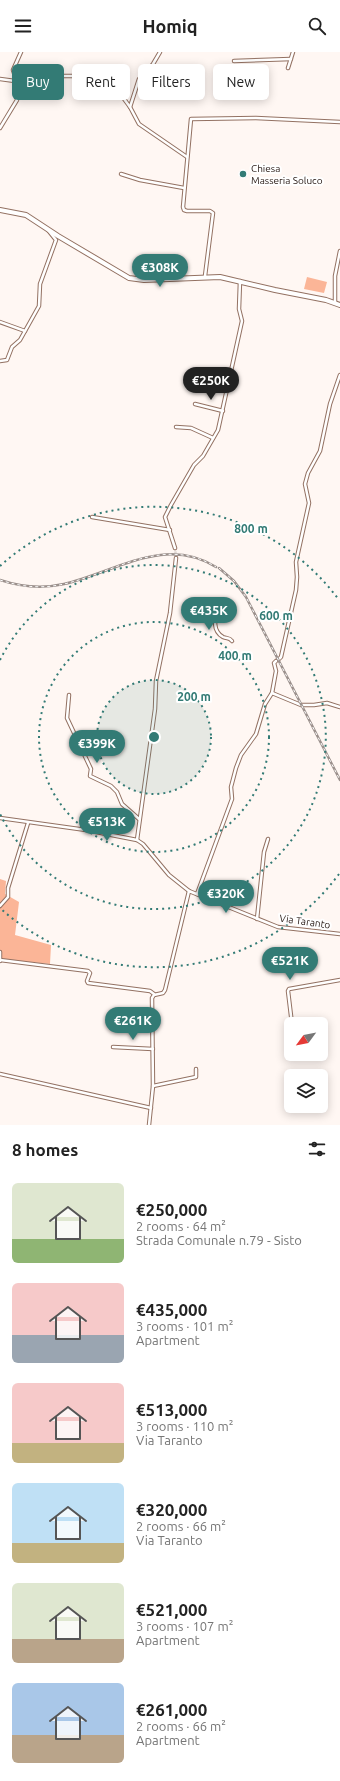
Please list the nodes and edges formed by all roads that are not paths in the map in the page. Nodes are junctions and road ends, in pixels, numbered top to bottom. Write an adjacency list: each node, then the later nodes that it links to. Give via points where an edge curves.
1 (21, 52): 6 (street)
2 (160, 52): 12 (street, via 139,79)
3 (293, 52): 4 (street)
4 (290, 59): 5 (street); 7 (street)
5 (234, 61)
6 (16, 64)
7 (288, 68)
8 (64, 76): 12 (street, via 94,77 116,88)
9 (0, 79): 10 (street)
10 (12, 81)
11 (17, 100): 14 (street)
12 (130, 107): 15 (street, via 139,124)
13 (340, 122): 15 (street, via 192,118)
14 (0, 128)
15 (187, 157): 17 (street)
16 (120, 174): 17 (street)
17 (184, 188): 21 (street, via 184,210 213,213)
18 (0, 210): 19 (main road, via 26,215)
19 (48, 230): 21 (main road, via 129,278 144,280); 26 (street, via 56,240 40,284 39,306)
20 (340, 250): 23 (street, via 335,276)
21 (205, 276): 22 (main road)
22 (240, 280): 23 (main road); 30 (street, via 239,309 242,321)
23 (335, 303): 24 (main road)
24 (340, 305)
25 (0, 322): 26 (street)
26 (25, 331): 27 (street, via 20,340 12,346 7,360)
27 (0, 361)
28 (340, 375): 39 (street, via 330,404 320,451 305,484 309,503 296,562 296,590)
29 (195, 404): 30 (street)
30 (223, 411): 32 (street, via 220,426)
31 (176, 427): 32 (street, via 191,428)
32 (213, 438): 34 (street, via 203,456 194,465 167,514 165,520)
33 (92, 517): 34 (street)
34 (170, 530): 35 (street)
35 (175, 548)
36 (176, 558): 45 (street, via 170,613 156,681)
37 (217, 609): 38 (street, via 214,622 216,629)
38 (232, 641)
39 (279, 659)
40 (276, 660): 41 (street)
41 (272, 693): 43 (street, via 301,705 327,703); 50 (street, via 265,704 256,734 241,755 236,768 231,787 232,799)
42 (69, 694): 45 (street, via 67,718 91,769 90,776 111,786 122,804)
43 (340, 707)
44 (0, 818): 46 (street)
45 (140, 819): 48 (street)
46 (28, 823): 48 (street, via 80,829); 51 (street, via 8,888 8,897)
47 (268, 838): 52 (street, via 264,852)
48 (137, 840): 49 (street, Via Taranto, via 175,881)
49 (188, 891): 50 (street, Via Taranto); 57 (street, via 165,990 163,993)
50 (197, 894): 52 (street, Via Taranto)
51 (0, 906)
52 (257, 919): 53 (street, Via Taranto, via 278,926)
53 (340, 934)
54 (0, 952): 55 (street)
55 (0, 961): 57 (street, via 88,971 88,983 150,991)
56 (340, 980): 58 (street, via 289,989)
57 (154, 994): 60 (street)
58 (291, 1017)
59 (113, 1047): 60 (street)
60 (153, 1049): 63 (street)
61 (196, 1069): 63 (street, via 196,1077)
62 (0, 1074): 64 (street)
63 (153, 1086): 64 (street)
64 (151, 1108): 65 (street)
65 (149, 1125)

